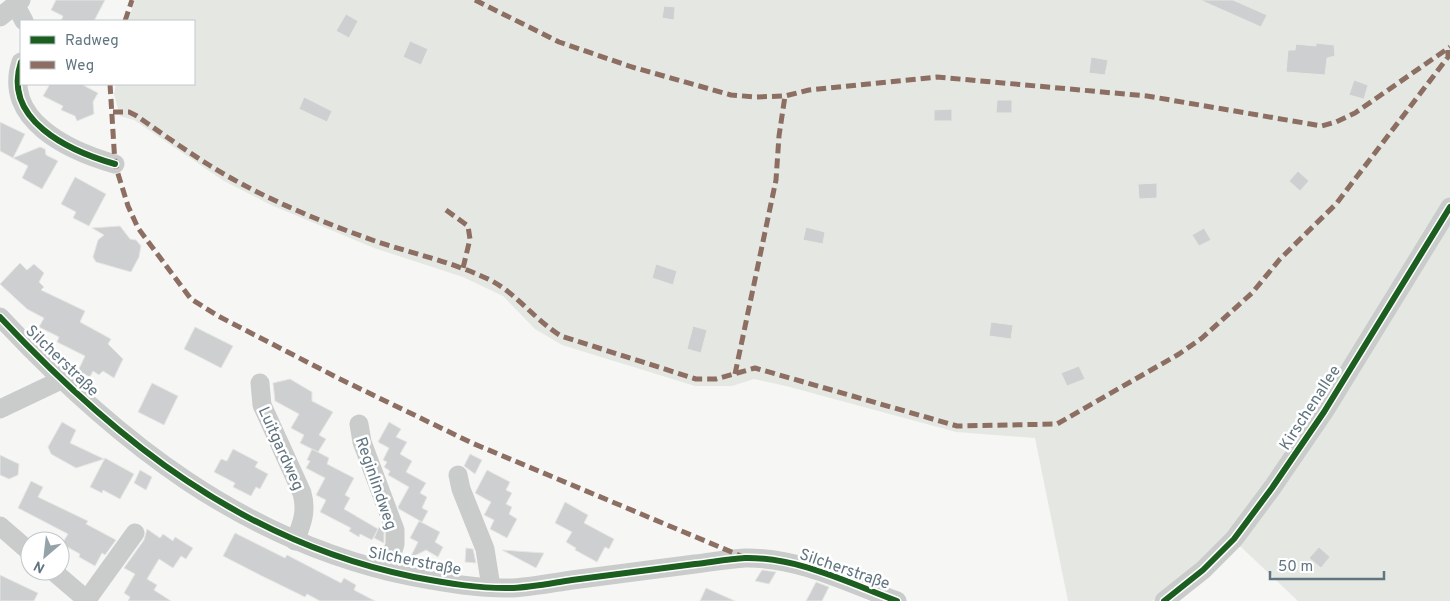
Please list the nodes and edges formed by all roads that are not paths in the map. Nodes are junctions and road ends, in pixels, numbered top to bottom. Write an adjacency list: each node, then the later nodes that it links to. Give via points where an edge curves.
1 (20, 9): 2 (street)
2 (0, 17)
3 (20, 67): 4 (street, via 18,95 23,109 34,122 73,147)
4 (115, 164)
5 (1450, 206): 22 (street, Kirschenallee, via 1324,412 1261,502 1234,539 1203,570)
6 (0, 317): 7 (street, Silcherstraße)
7 (60, 380): 9 (street); 14 (street, Silcherstraße, via 178,475 226,507)
8 (260, 383): 14 (street, Luitgardweg, via 262,405 306,505)
9 (0, 409)
10 (359, 424): 16 (street, Reginlindweg, via 362,442 395,530 395,544)
11 (458, 475): 18 (street, via 485,549)
12 (0, 526): 15 (street)
13 (135, 532): 20 (street)
14 (295, 541): 16 (street, Silcherstraße)
15 (20, 543)
16 (387, 571): 18 (street, Silcherstraße, via 446,583)
17 (64, 581): 20 (street)
18 (491, 587): 19 (street, Silcherstraße)
19 (512, 594): 21 (street, Silcherstraße, via 746,558 790,563 820,571)
20 (87, 601)
21 (897, 601)
22 (1164, 601)

